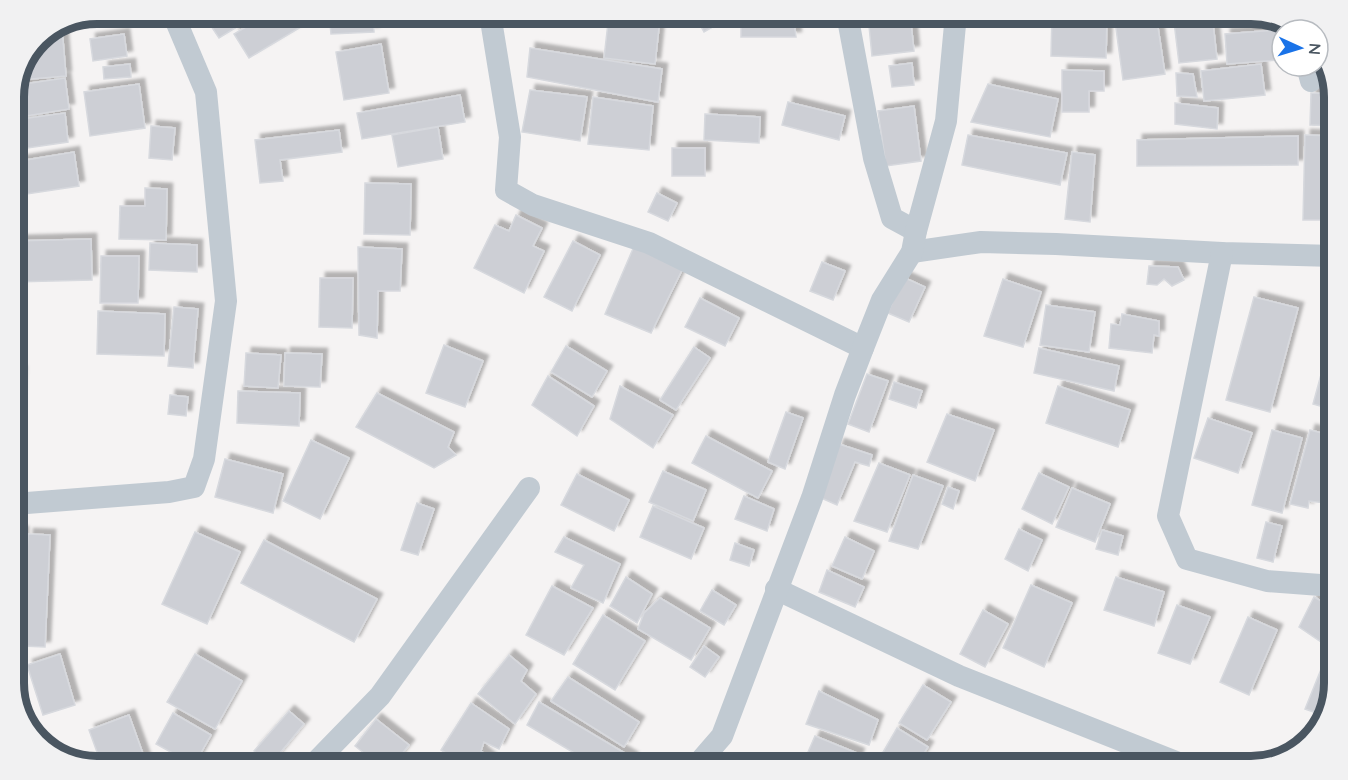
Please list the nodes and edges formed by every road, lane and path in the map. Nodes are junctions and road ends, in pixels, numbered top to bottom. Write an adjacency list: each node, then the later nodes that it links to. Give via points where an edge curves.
1 (177, 24): 10 (street, via 206,92 226,301 204,459 194,487)
2 (492, 24): 8 (street, via 510,137 506,190 533,205 649,243)
3 (849, 24): 5 (street, via 874,158 892,218)
4 (955, 24): 5 (street, via 946,121)
5 (914, 242): 6 (street, via 1056,244); 8 (street, via 882,300)
6 (1222, 254): 7 (street); 11 (street, via 1168,516 1187,559 1267,581)
7 (1324, 256)
8 (863, 348): 12 (street)
9 (529, 488): 13 (street, via 380,696)
10 (24, 503)
11 (1324, 585)
12 (776, 589): 14 (street, via 722,736); 15 (street, via 959,676)
13 (322, 756)
14 (705, 756)
15 (1161, 756)

